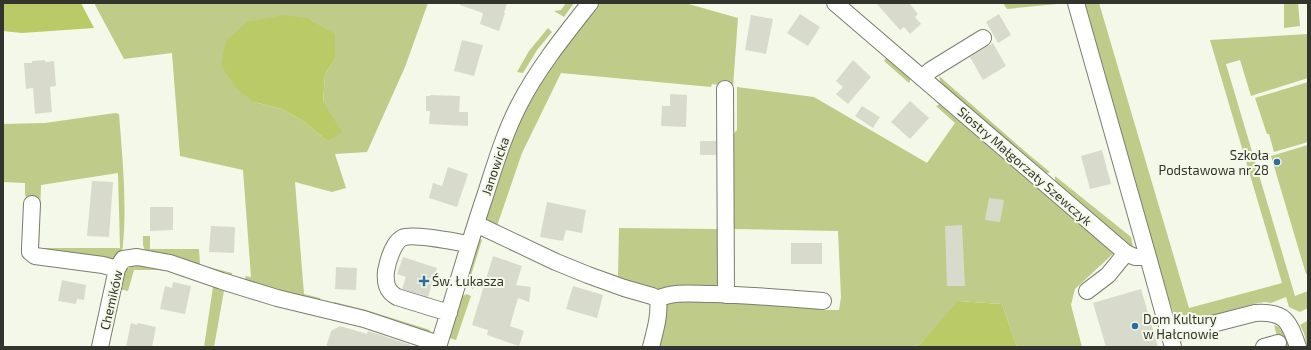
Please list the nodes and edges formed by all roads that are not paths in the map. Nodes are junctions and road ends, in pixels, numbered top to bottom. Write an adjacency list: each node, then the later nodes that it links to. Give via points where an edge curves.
1 (590, 3): 8 (street, Janowicka, via 544,63 519,105 497,158)
2 (836, 3): 5 (street, Siostry Małgorzaty Szewczyk)
3 (1076, 3): 11 (street)
4 (983, 38): 5 (street)
5 (922, 78): 10 (street, Siostry Małgorzaty Szewczyk)
6 (725, 89): 14 (street)
7 (32, 204): 12 (street, via 32,254)
8 (476, 224): 9 (street, Janowicka); 15 (street, via 556,262)
9 (469, 244): 17 (street, Janowicka); 17 (street, via 404,237 399,240 390,258 385,278 391,293)
10 (1126, 253): 11 (street, Siostry Małgorzaty Szewczyk, via 1135,257); 13 (street, via 1108,275)
11 (1148, 257): 18 (street)
12 (117, 269): 19 (street, Chemików, via 123,259 128,257 149,258 277,298 364,319); 20 (street, Chemików)
13 (1087, 291)
14 (726, 295): 15 (street, via 681,293); 16 (street)
15 (658, 299): 21 (street, via 659,307)
16 (823, 301)
17 (449, 312): 19 (street, Janowicka)
18 (1172, 341): 22 (street, via 1255,312 1268,312 1280,316 1288,323)
19 (439, 345)
20 (100, 347)
21 (651, 347)
22 (1298, 347)

